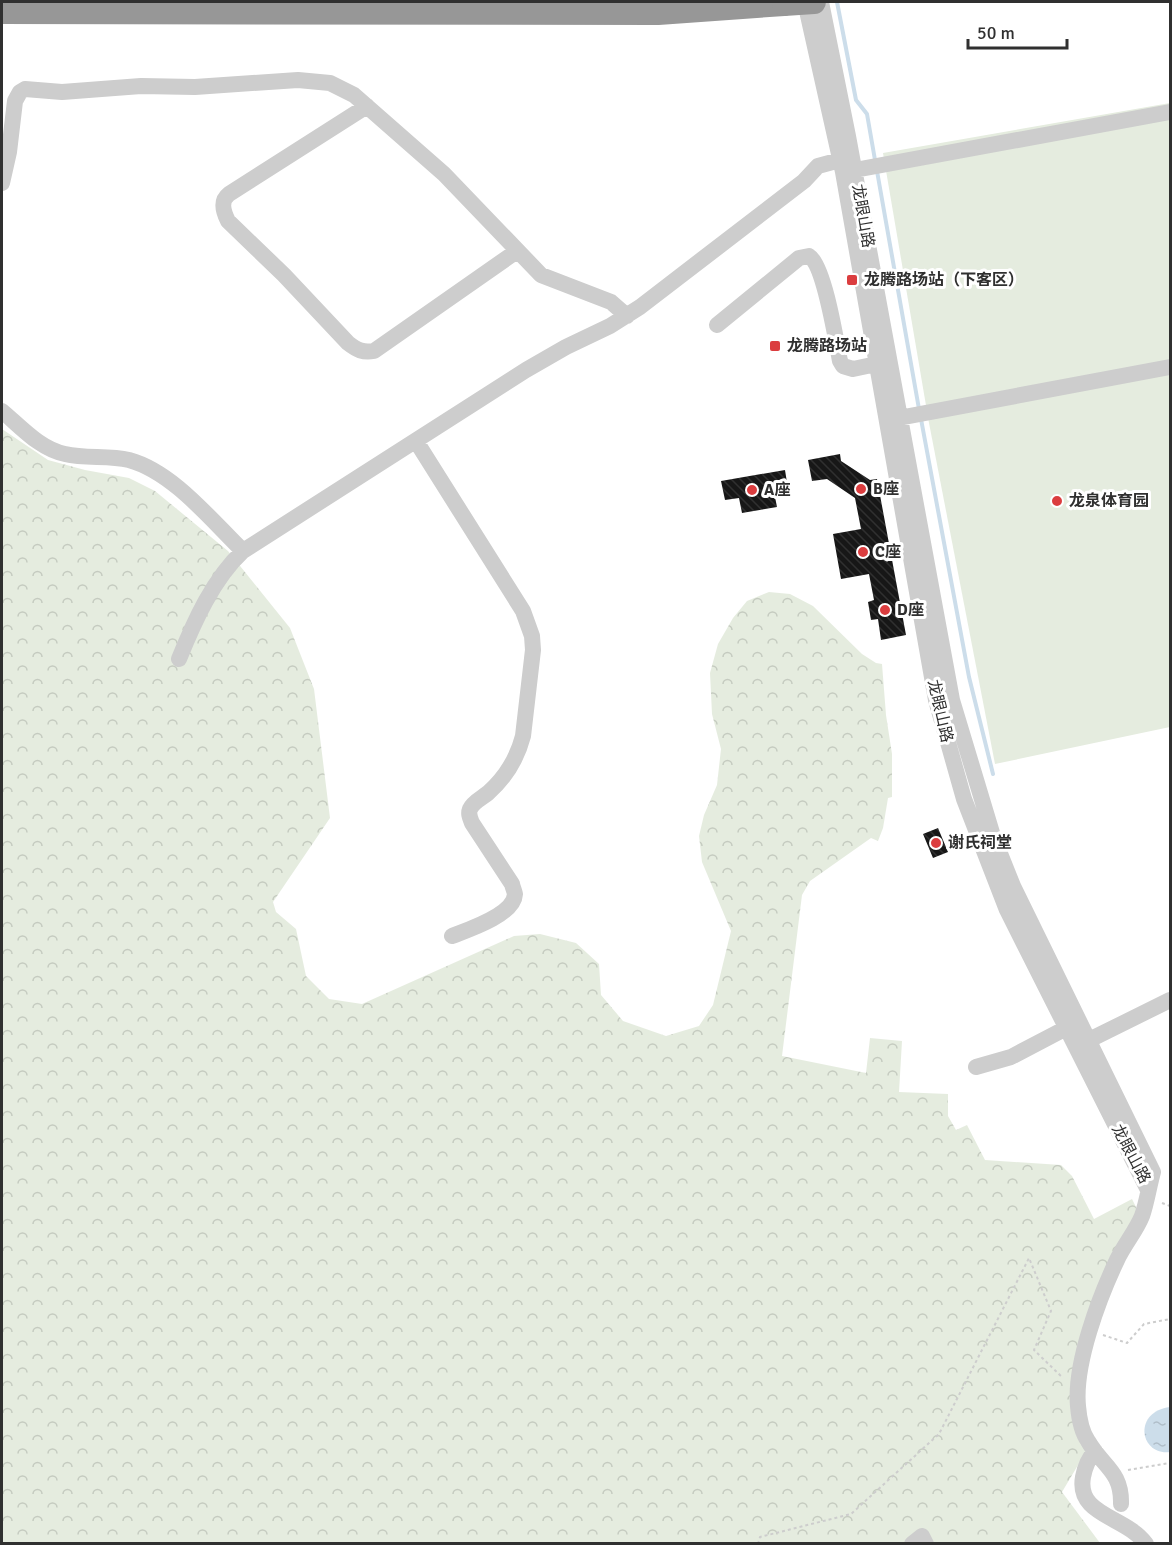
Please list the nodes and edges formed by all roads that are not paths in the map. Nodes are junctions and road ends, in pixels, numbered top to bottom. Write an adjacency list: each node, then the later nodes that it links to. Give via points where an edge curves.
1 (814, 2): 3 (highway, bridge)
2 (820, 2): 7 (street, 龙眼山路)
3 (795, 3): 4 (highway, via 658,13); 7 (street, 龙眼山路)
4 (2, 12)
5 (366, 106): 8 (street, via 330,83 298,80 79,91 25,89 15,102); 9 (street, via 444,174); 9 (street, via 225,197 223,202 228,221 348,343 356,350 374,351)
6 (1170, 112): 7 (street, via 879,166)
7 (848, 165): 10 (street, via 824,163 814,168 804,181); 12 (street, 龙眼山路)
8 (2, 183)
9 (517, 251): 10 (street, via 541,275 611,302)
10 (627, 315): 16 (street, via 549,356)
11 (717, 325): 12 (street, via 799,258 809,256 817,265 843,366 853,369)
12 (883, 362): 15 (street, 龙眼山路)
13 (1170, 366): 15 (street)
14 (2, 411): 17 (street, via 47,448 65,454 130,460 149,469 184,493)
15 (907, 416): 21 (street, 龙眼山路, via 952,700 964,746 997,846)
16 (416, 441): 17 (street); 19 (street, via 524,611 532,636 519,749 505,774 474,803 469,814 515,893 512,902 495,917)
17 (243, 551): 18 (street, via 202,609)
18 (179, 659)
19 (452, 936)
20 (1170, 1000): 22 (street)
21 (1073, 1025): 22 (street, 龙眼山路); 23 (street, via 1011,1057)
22 (1082, 1043): 24 (street, 龙眼山路, via 1153,1172 1141,1218 1117,1260 1084,1352 1078,1403 1083,1431)
23 (976, 1067)
24 (1095, 1451): 25 (street, 龙眼山路, via 1119,1483); 28 (street, via 1084,1470 1084,1498 1133,1530)
25 (1121, 1504)
26 (912, 1544): 27 (street, via 922,1536)
27 (926, 1544)
28 (1146, 1544)

